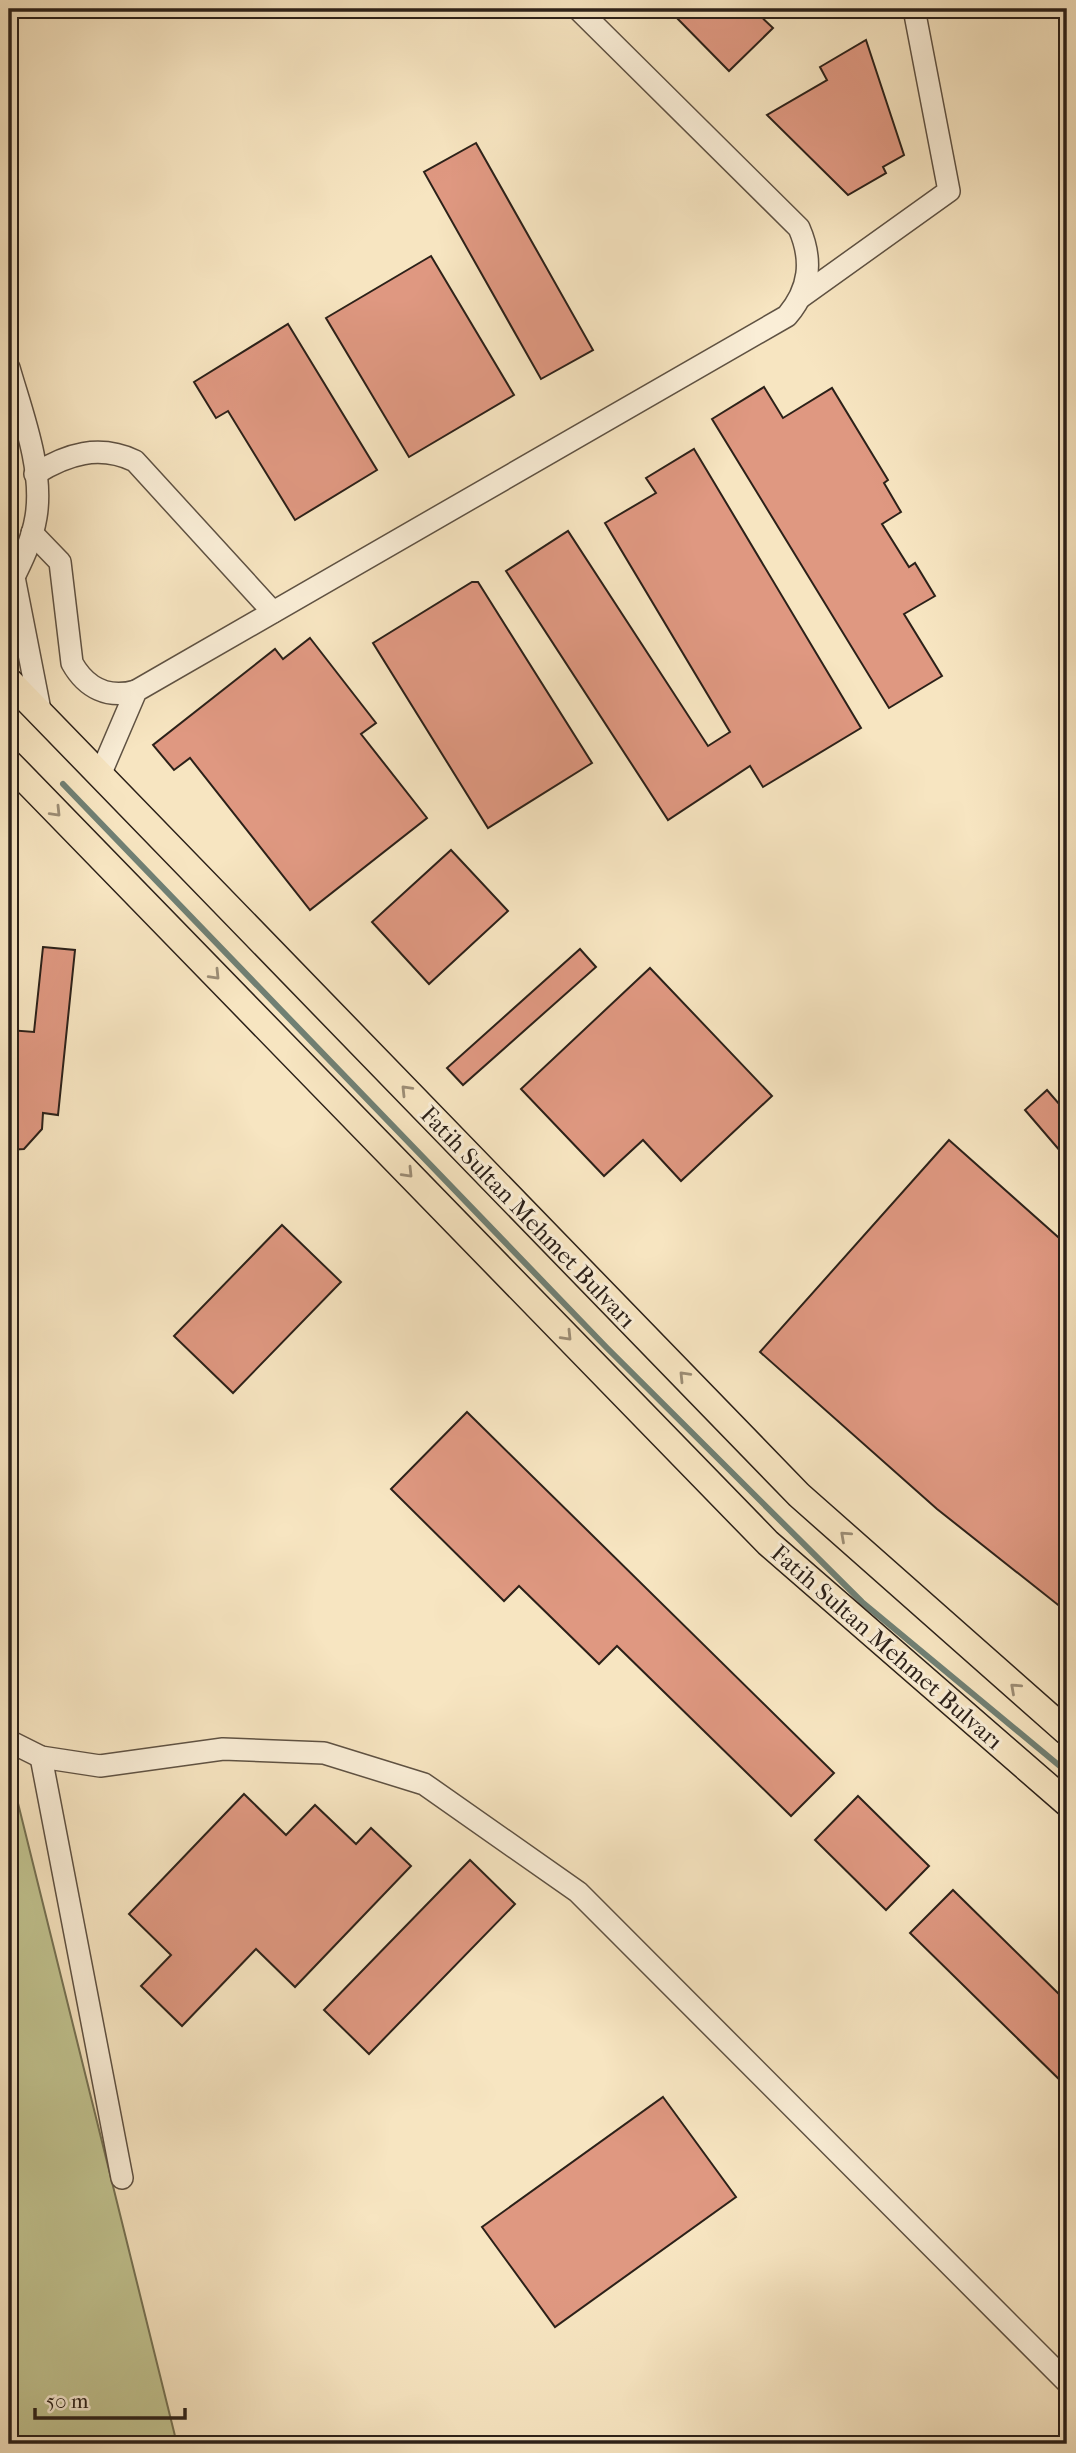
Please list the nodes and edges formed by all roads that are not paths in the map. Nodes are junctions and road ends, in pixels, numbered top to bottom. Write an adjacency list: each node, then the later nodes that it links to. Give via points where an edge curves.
1 (578, 9): 3 (street, via 799,228 808,262)
2 (914, 9): 3 (street, via 949,191)
3 (801, 297): 9 (street, via 787,316)
4 (9, 368): 5 (street)
5 (35, 474): 6 (street, via 37,514); 9 (street, via 87,452 135,460)
6 (32, 533): 7 (street); 8 (street); 11 (street, via 60,562 72,663 78,673 103,692)
7 (9, 550)
8 (11, 582): 12 (street)
9 (273, 612): 11 (street)
10 (9, 681): 12 (main road, Fatih Sultan Mehmet Bulvarı)
11 (136, 691): 14 (street)
12 (41, 715): 14 (main road, Fatih Sultan Mehmet Bulvarı)
13 (9, 763): 18 (main road, Fatih Sultan Mehmet Bulvarı, one-way to 18, via 768,1543)
14 (100, 775): 15 (main road, Fatih Sultan Mehmet Bulvarı, one-way to 14, via 799,1495)
15 (1067, 1732)
16 (9, 1741): 17 (street)
17 (41, 1757): 19 (street); 20 (street, via 100,1766 223,1749 324,1753 424,1784 578,1892)
18 (1067, 1804)
19 (122, 2178)
20 (1067, 2382)

